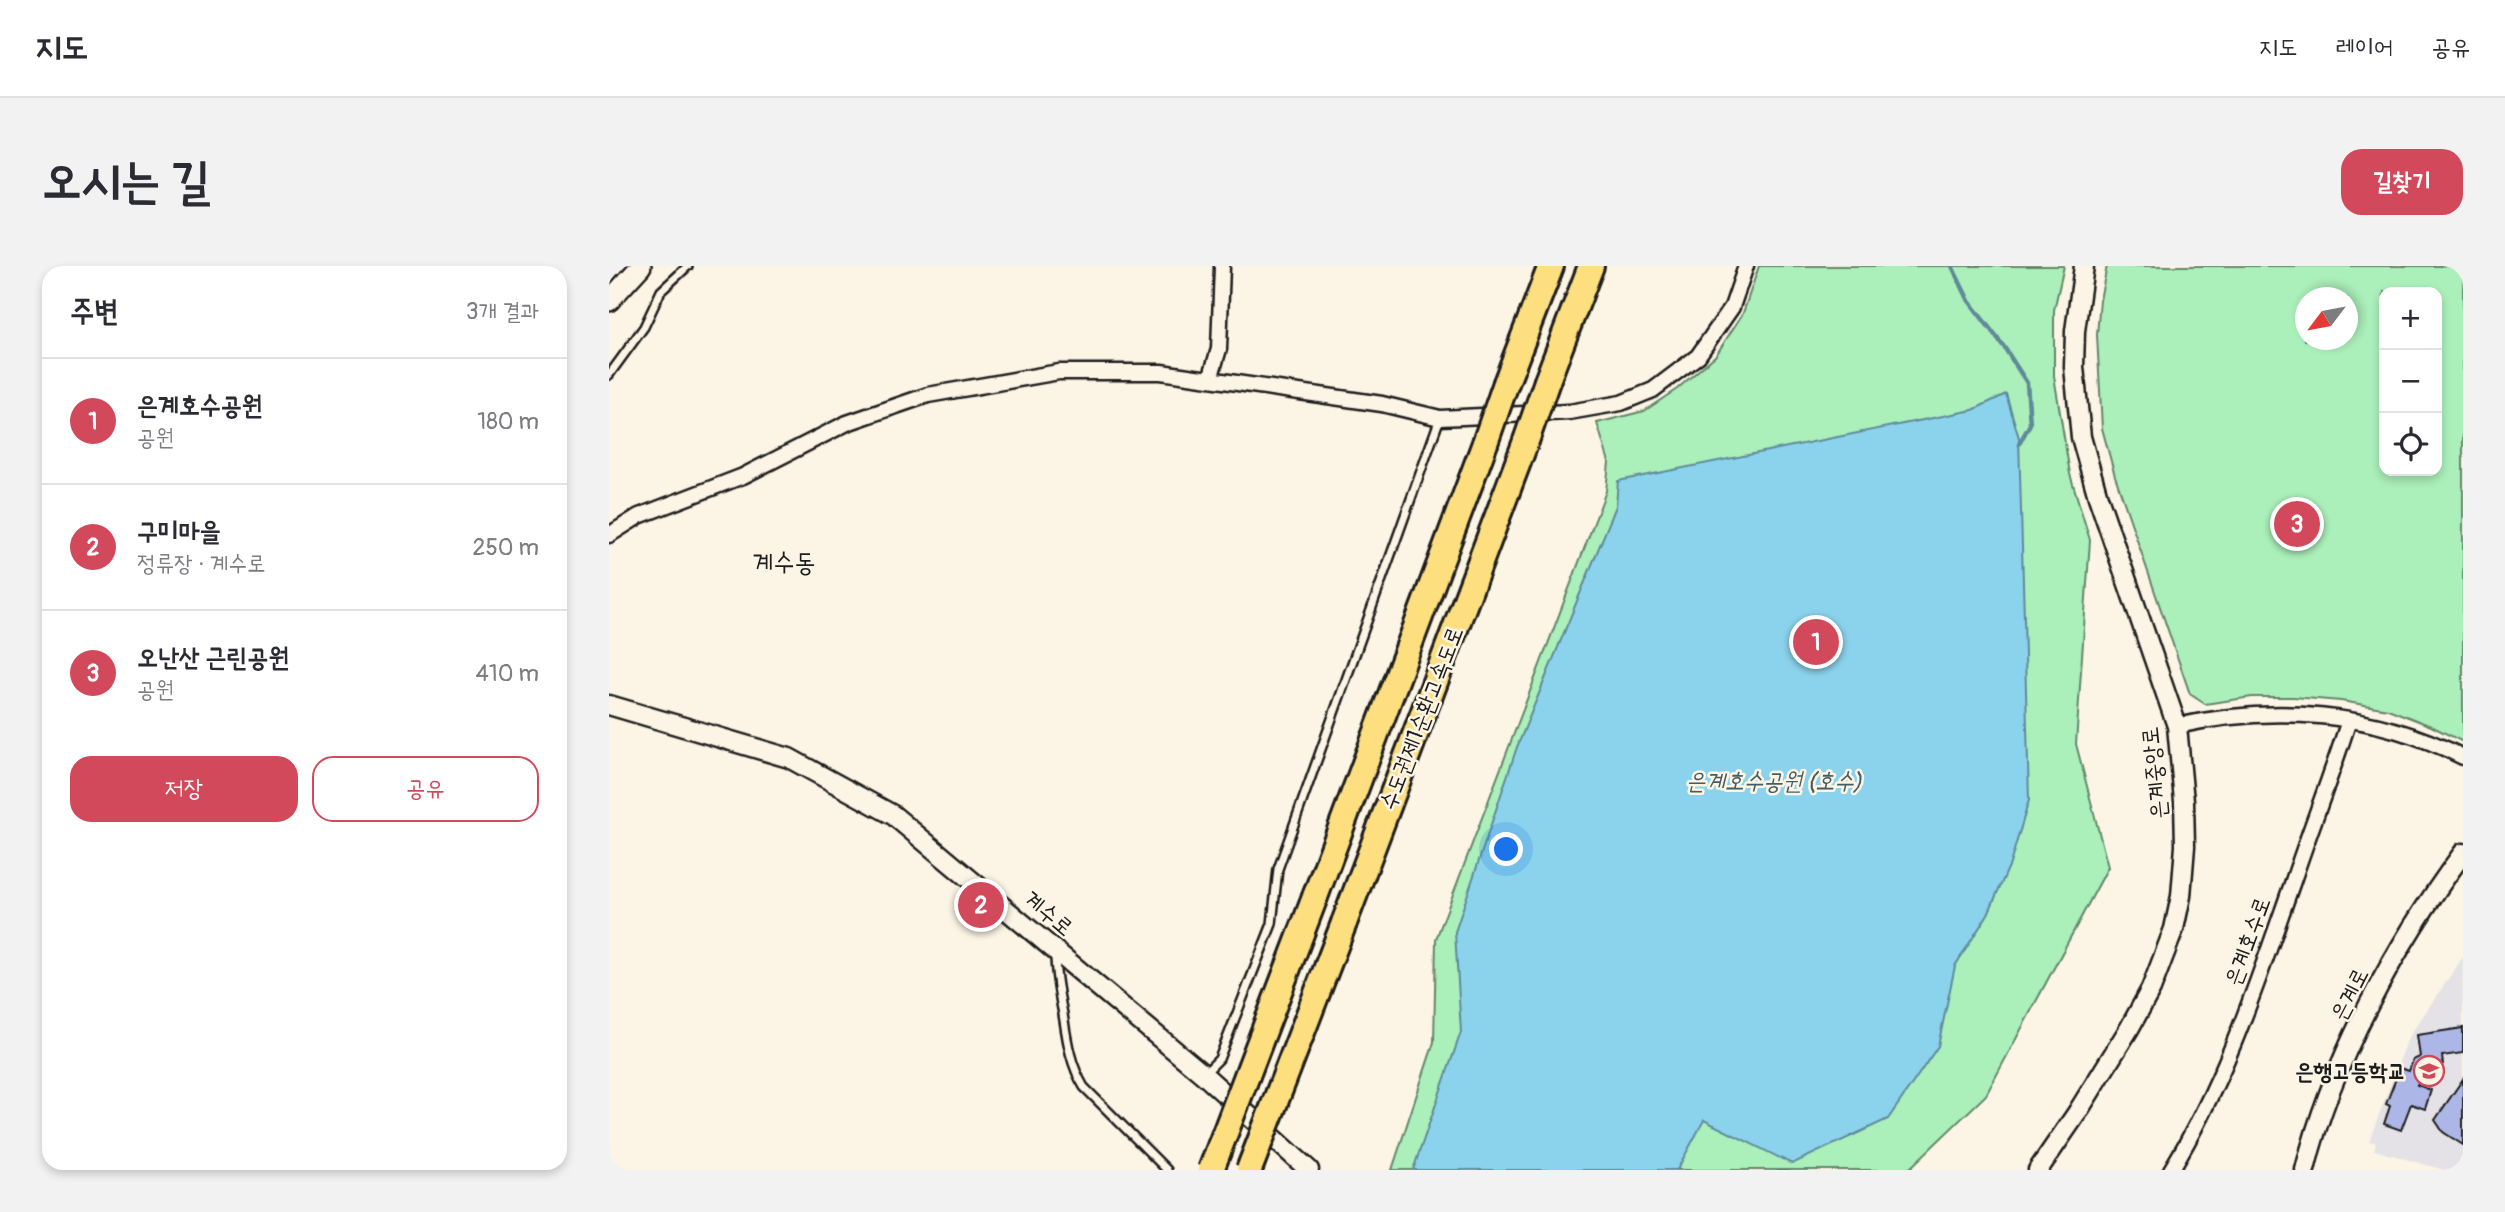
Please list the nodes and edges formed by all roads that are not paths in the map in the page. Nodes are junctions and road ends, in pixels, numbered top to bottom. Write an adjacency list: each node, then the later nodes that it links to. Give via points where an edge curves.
1 (641, 266): 8 (main road)
2 (688, 266): 9 (lane, via 661,291 644,327)
3 (1222, 266): 10 (street, via 1219,349)
4 (1551, 266): 21 (highway, 수도권제1순환고속도로, bridge)
5 (1591, 266): 22 (highway, 수도권제1순환고속도로, bridge)
6 (1746, 266): 11 (street, via 1732,307 1698,356 1653,390 1621,403 1569,412)
7 (2084, 266): 15 (street, 은계중앙로, via 2074,331 2081,437)
8 (609, 301)
9 (609, 375)
10 (1210, 379): 11 (street, via 1382,404); 12 (street, via 1161,372 1059,372 928,396 847,423 743,476 639,516)
11 (1440, 418): 19 (lane, via 1278,869 1272,924 1219,1059)
12 (609, 535)
13 (609, 705): 18 (street, 계수로, via 800,764 893,816)
14 (2349, 720): 15 (street, via 2277,712 2214,717); 16 (street, via 2407,733); 25 (street, 은계호수로, via 2232,1047)
15 (2177, 726): 24 (street, 은계중앙로, via 2185,846 2175,929 2129,1030)
16 (2463, 757)
17 (2463, 853): 26 (street, 은계로, via 2409,934 2359,1026)
18 (1055, 949): 19 (street, 계수로); 20 (lane, via 1055,979 1076,1074)
19 (1204, 1075): 23 (street, 계수로)
20 (1167, 1170)
21 (1211, 1170)
22 (1249, 1170)
23 (1309, 1170)
24 (2038, 1170)
25 (2171, 1170)
26 (2305, 1170)

